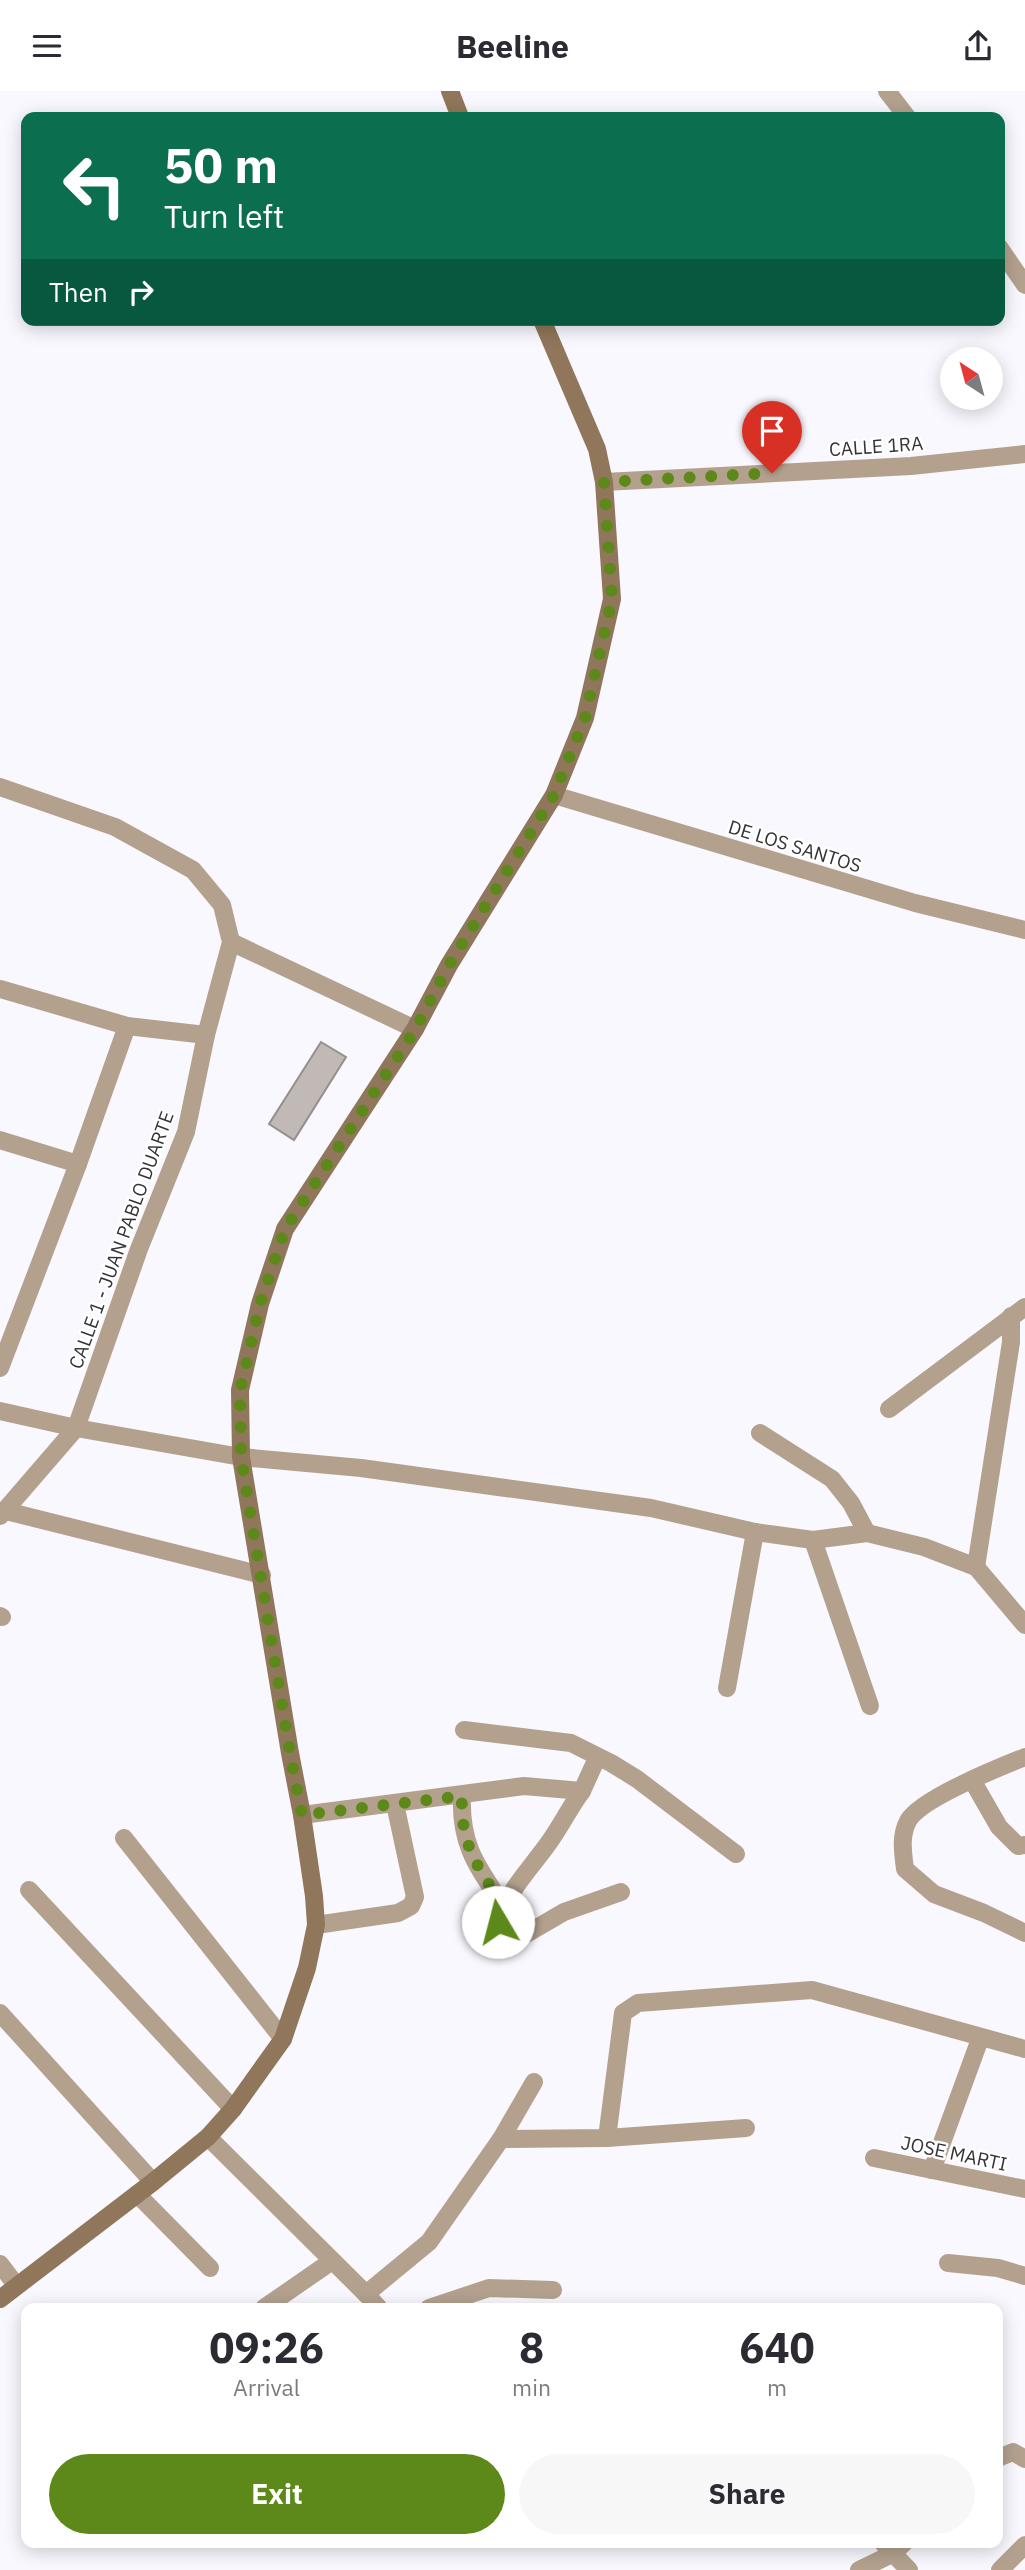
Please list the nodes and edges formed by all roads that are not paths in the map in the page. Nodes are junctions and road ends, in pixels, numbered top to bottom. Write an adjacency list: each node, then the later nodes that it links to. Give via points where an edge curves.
1 (450, 91): 3 (main road)
2 (887, 91): 4 (street)
3 (458, 112)
4 (903, 112)
5 (1005, 256): 6 (street)
6 (1025, 285)
7 (545, 326): 9 (main road, via 597,449)
8 (1025, 454): 9 (street, CALLE 1RA, via 911,466)
9 (604, 482): 11 (main road, via 612,599 585,718)
10 (0, 787): 13 (street, via 115,827 193,870 222,905)
11 (554, 795): 12 (street, DE LOS SANTOS, via 915,904); 16 (main road, via 449,965)
12 (1025, 930)
13 (231, 942): 16 (street); 17 (street, CALLE 1 - JUAN PABLO DUARTE)
14 (0, 989): 15 (street)
15 (127, 1026): 17 (street); 19 (street)
16 (415, 1030): 26 (main road, via 285,1229 260,1304 240,1391)
17 (206, 1035): 24 (street, CALLE 1 - JUAN PABLO DUARTE, via 186,1132 138,1249)
18 (0, 1140): 19 (street)
19 (79, 1164): 21 (street)
20 (1018, 1311): 22 (street); 31 (street)
21 (0, 1368)
22 (889, 1409)
23 (0, 1412): 24 (street)
24 (76, 1428): 26 (street); 27 (street)
25 (760, 1433): 29 (street, via 832,1479)
26 (241, 1457): 28 (street, via 361,1468 651,1509); 32 (main road)
27 (3, 1514): 32 (street)
28 (755, 1532): 30 (street); 34 (street)
29 (867, 1533): 30 (street); 31 (street, via 924,1547)
30 (813, 1540): 35 (street)
31 (976, 1567): 33 (street)
32 (262, 1575): 43 (main road)
33 (1025, 1625)
34 (727, 1688)
35 (870, 1706)
36 (464, 1730): 38 (street, via 571,1743)
37 (1025, 1756): 39 (street)
38 (597, 1758): 40 (street); 46 (street, via 637,1779)
39 (972, 1780): 45 (street, via 999,1827 1018,1846); 51 (street, via 939,1795 908,1820 902,1846 905,1869 934,1894)
40 (582, 1790): 41 (street, via 524,1786); 49 (street)
41 (462, 1796): 42 (street); 49 (street, via 461,1819 474,1862)
42 (395, 1804): 43 (street); 50 (street, via 415,1897 411,1906 398,1913)
43 (302, 1815): 50 (main road)
44 (124, 1838): 53 (street)
45 (1025, 1845)
46 (736, 1854)
47 (29, 1890): 57 (street)
48 (621, 1892): 49 (street, via 564,1912 528,1933 511,1936 498,1922)
49 (503, 1905)
50 (316, 1925): 53 (main road)
51 (1025, 1933)
52 (0, 2013): 64 (street)
53 (283, 2039): 57 (main road)
54 (980, 2039): 55 (street); 60 (street, via 812,1990 638,2003 624,2013); 63 (street)
55 (1025, 2049)
56 (534, 2082): 61 (street)
57 (233, 2109): 59 (main road)
58 (747, 2128): 60 (street)
59 (208, 2137): 64 (main road); 67 (street)
60 (607, 2138): 61 (street)
61 (501, 2139): 74 (street, via 429,2242)
62 (874, 2158): 63 (street, JOSE MARTI)
63 (932, 2170): 65 (street, JOSE MARTI)
64 (153, 2182): 66 (main road)
65 (1025, 2189)
66 (137, 2194): 70 (street); 72 (main road)
67 (332, 2261): 74 (street); 76 (street)
68 (948, 2263): 71 (street)
69 (0, 2264): 72 (street)
70 (210, 2268)
71 (1025, 2276)
72 (16, 2285): 75 (main road)
73 (553, 2290): 78 (street, via 489,2287)
74 (366, 2294): 77 (street)
75 (0, 2299)
76 (271, 2303)
77 (374, 2303)
78 (443, 2303)
79 (1003, 2456): 80 (street, via 1013,2452)
80 (1025, 2459)
81 (1025, 2545): 86 (street)
82 (890, 2548): 84 (street)
83 (894, 2548): 85 (street)
84 (859, 2570)
85 (909, 2570)
86 (1000, 2570)

